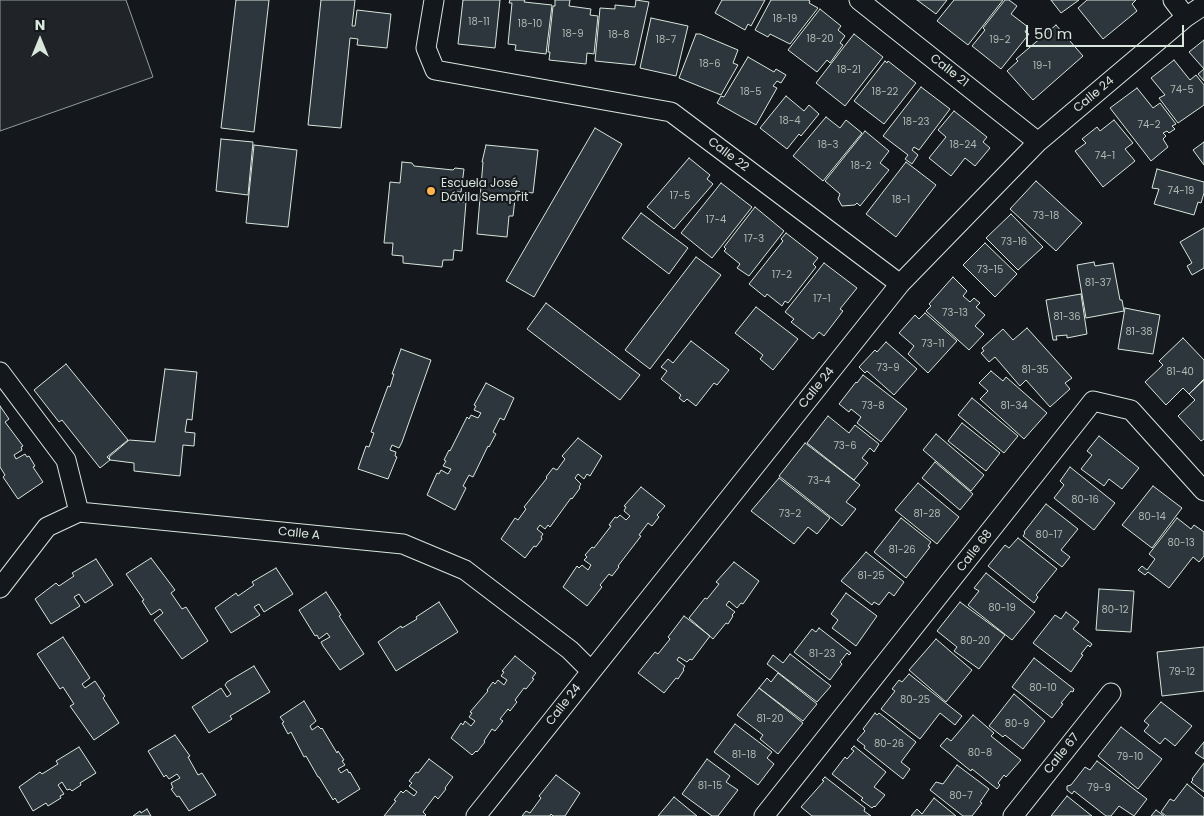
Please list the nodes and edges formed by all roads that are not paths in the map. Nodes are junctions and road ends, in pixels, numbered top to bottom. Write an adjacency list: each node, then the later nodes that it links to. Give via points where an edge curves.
1 (434, 0): 7 (street, Calle 22, via 426,48 435,70 670,112)
2 (859, 0): 6 (street, Calle 21)
3 (1173, 0): 5 (street)
4 (1204, 5): 5 (street, Calle 24)
5 (1186, 17): 6 (street, Calle 24)
6 (1038, 142): 7 (street, Calle 24)
7 (900, 284): 12 (street, Calle 24)
8 (0, 372): 10 (street, via 66,460)
9 (1204, 491): 15 (street, Calle 68, via 1131,410 1093,401)
10 (79, 512): 11 (street, via 47,527); 12 (street, Calle A, via 403,544 465,570 570,650)
11 (0, 588)
12 (591, 671): 14 (street, Calle 24)
13 (1111, 693): 16 (street, Calle 67)
14 (476, 816)
15 (764, 816)
16 (1014, 816)

